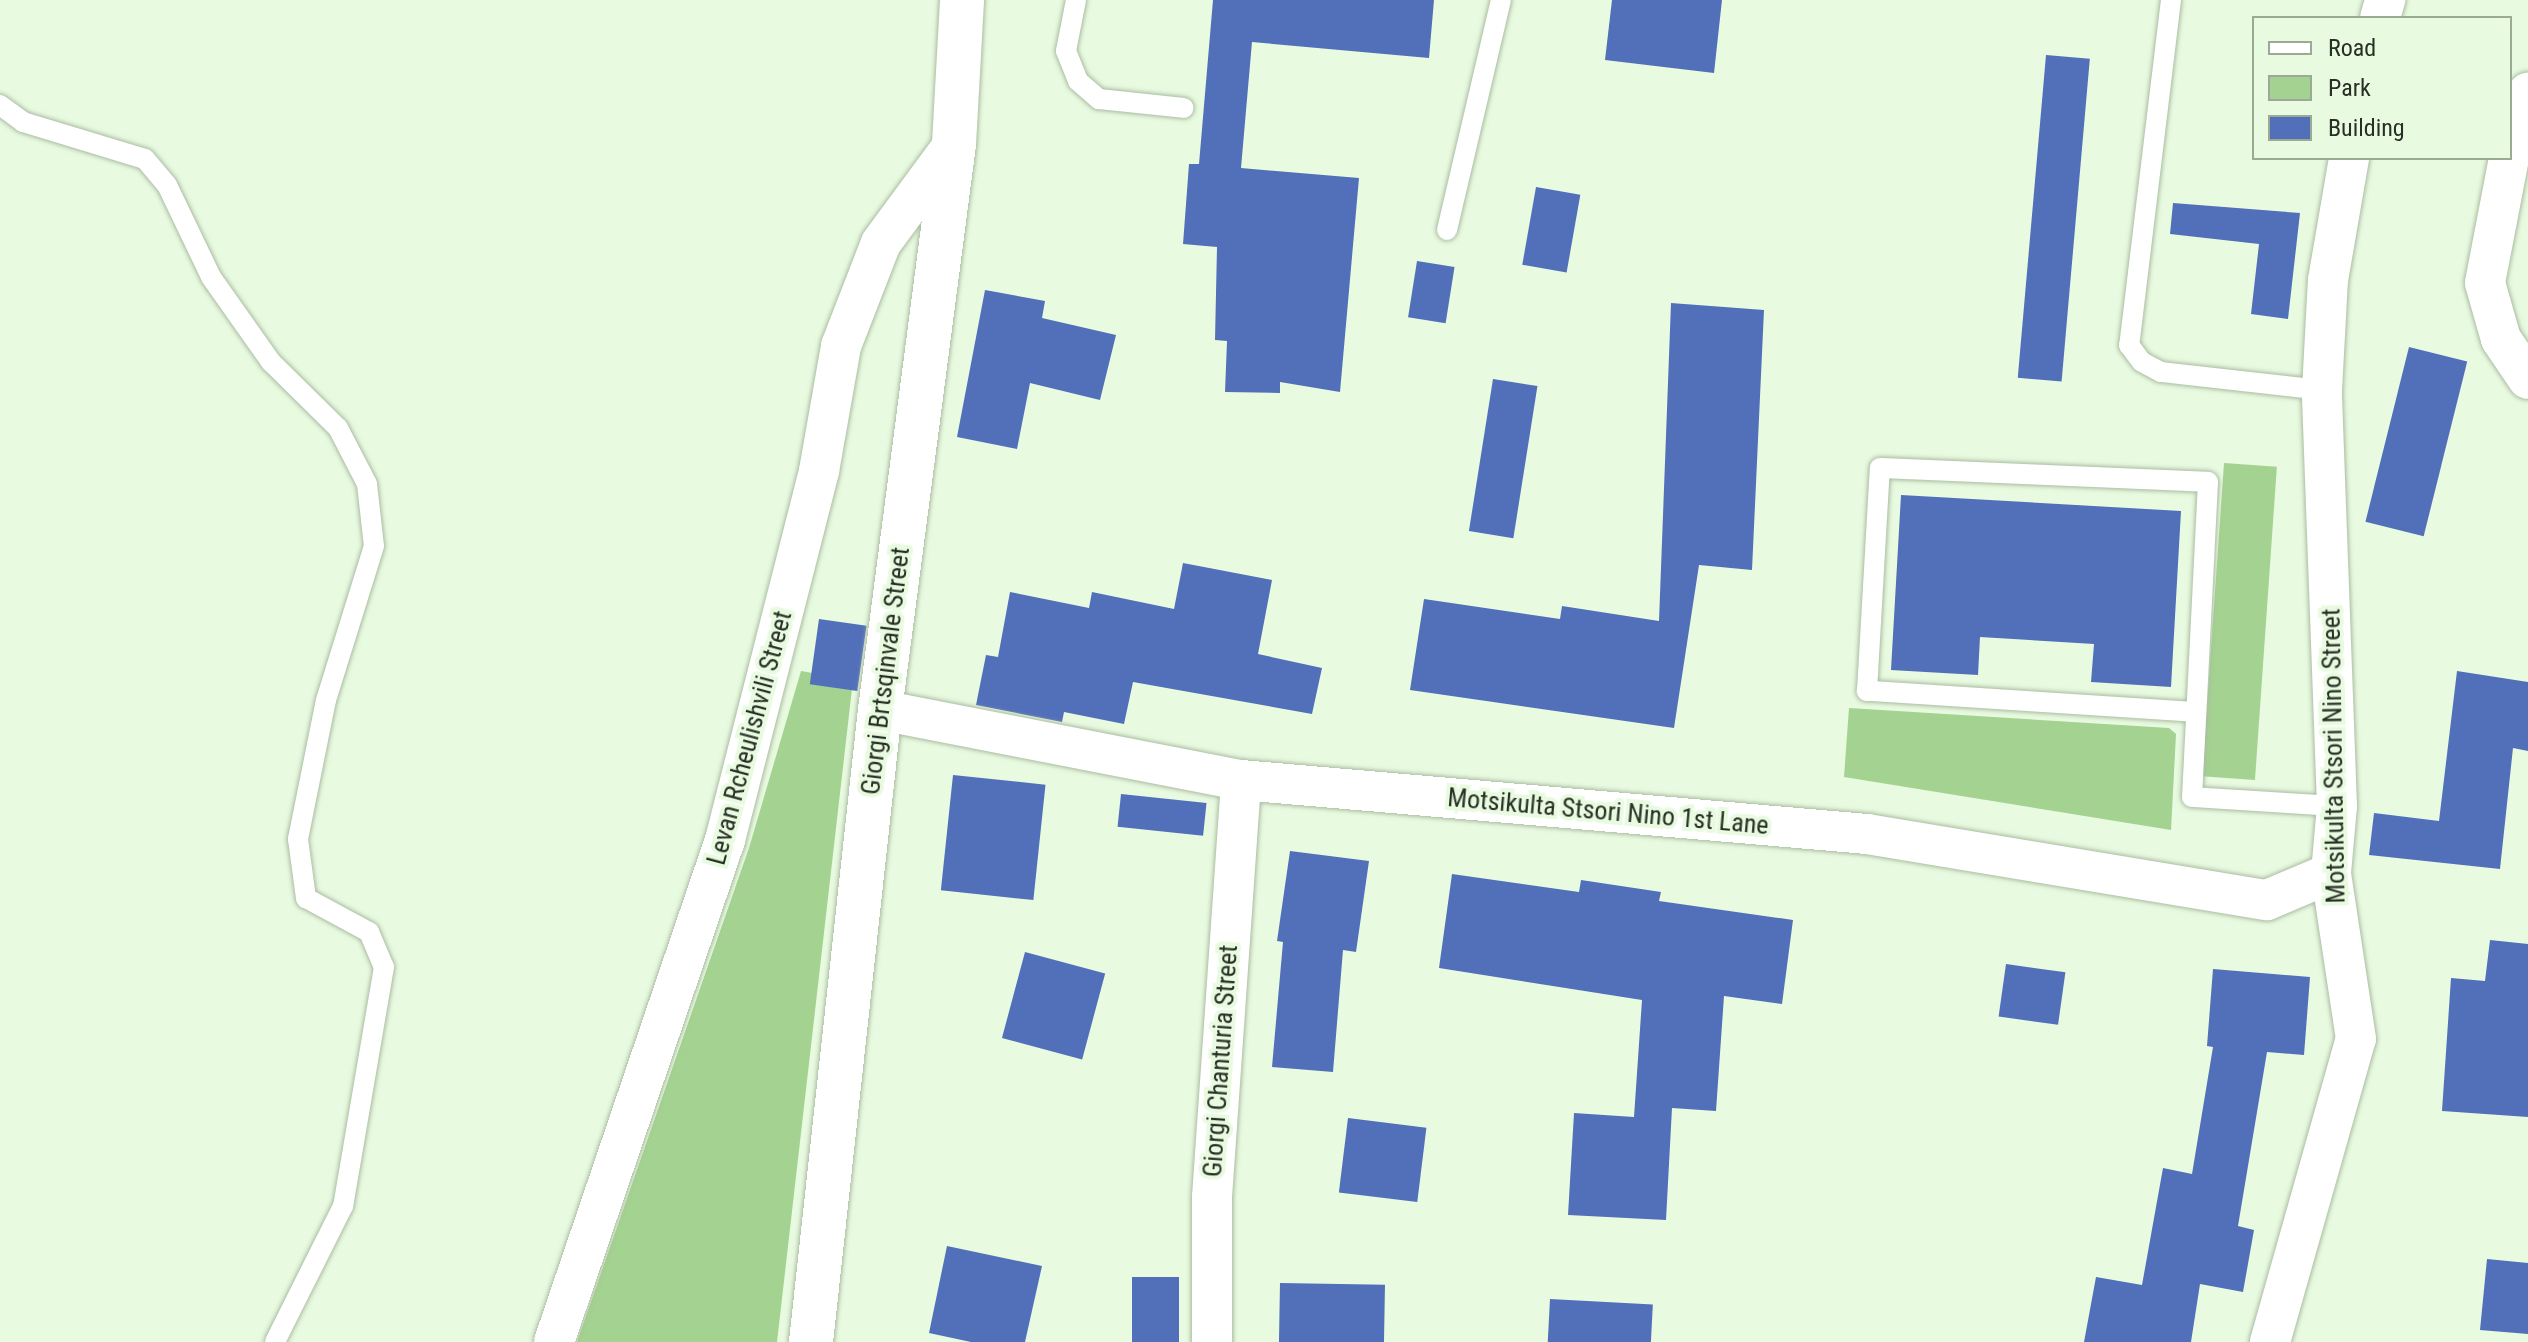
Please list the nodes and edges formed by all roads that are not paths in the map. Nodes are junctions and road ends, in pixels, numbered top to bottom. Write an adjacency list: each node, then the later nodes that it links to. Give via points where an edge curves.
1 (962, 0): 8 (street, Giorgi Brtsqinvale Street)
2 (1076, 0): 7 (lane, via 1066,51 1078,81 1099,99)
3 (1501, 0): 12 (lane)
4 (2171, 0): 14 (lane, via 2129,345 2142,362 2161,372)
5 (2528, 93): 9 (street)
6 (0, 105): 20 (lane, via 23,122 145,159 167,185 211,277 271,362 338,428 367,484 374,546 326,700 298,839 306,898 369,932 384,967 343,1206)
7 (1184, 108)
8 (954, 144): 15 (street, Giorgi Brtsqinvale Street); 21 (street, Levan Rcheulishvili Street, via 881,243 841,346 819,471 725,840)
9 (2512, 149)
10 (2349, 160): 14 (street, Motsikulta Stsori Nino Street, via 2328,280)
11 (2509, 160): 13 (street, via 2485,283 2501,339)
12 (1447, 230)
13 (2528, 379)
14 (2322, 390): 18 (street, Motsikulta Stsori Nino Street)
15 (880, 710): 17 (street, Motsikulta Stsori Nino 1st Lane); 22 (street, Giorgi Brtsqinvale Street)
16 (2196, 712): 16 (lane, via 2208,482 1880,468 1867,691); 18 (lane, via 2192,797)
17 (1241, 780): 19 (street, Motsikulta Stsori Nino 1st Lane, via 1867,834 2267,900); 23 (street, Giorgi Chanturia Street, via 1212,1197)
18 (2337, 806): 19 (street, Motsikulta Stsori Nino Street)
19 (2331, 873): 24 (street, Motsikulta Stsori Nino Street, via 2356,1039)
20 (275, 1342)
21 (554, 1342)
22 (811, 1342)
23 (1212, 1342)
24 (2270, 1342)

